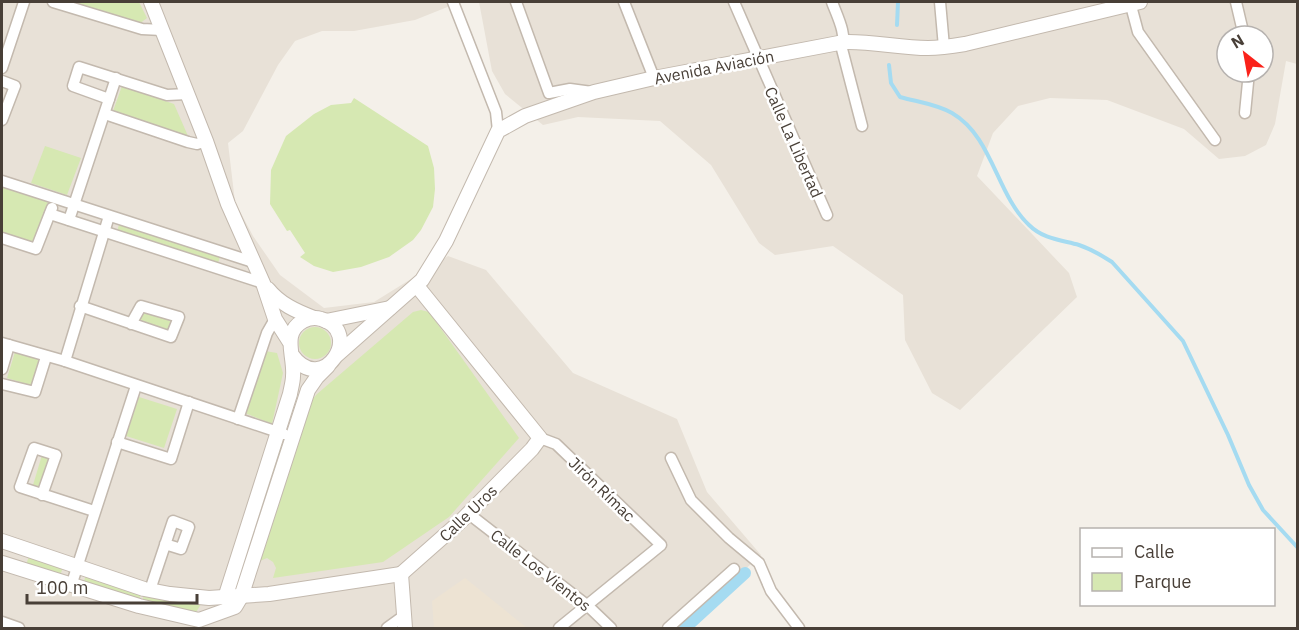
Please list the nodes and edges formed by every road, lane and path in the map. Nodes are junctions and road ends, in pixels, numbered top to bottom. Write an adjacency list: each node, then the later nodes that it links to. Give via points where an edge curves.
1 (24, 2): 16 (street)
2 (53, 2): 14 (street, via 142,29)
3 (151, 2): 14 (street)
4 (453, 2): 31 (street, via 496,112)
5 (516, 2): 24 (street, via 549,93 570,89)
6 (624, 2): 21 (street)
7 (734, 2): 18 (street, Calle La Libertad)
8 (832, 2): 15 (street)
9 (940, 2): 17 (street)
10 (1133, 2): 12 (street, Avenida Aviación); 32 (street, via 1134,22 1144,41)
11 (1236, 2): 13 (street)
12 (1102, 5): 17 (street, Avenida Aviación)
13 (1241, 24)
14 (162, 30): 25 (street)
15 (844, 42): 17 (street, Avenida Aviación); 18 (street, Avenida Aviación); 30 (street, via 842,49)
16 (5, 44): 19 (street)
17 (944, 47)
18 (758, 59): 21 (street, Avenida Aviación); 38 (street, Calle La Libertad)
19 (2, 68)
20 (116, 78): 25 (street, via 168,95); 26 (street); 26 (street, via 79,67 73,86)
21 (654, 78): 24 (street, Avenida Aviación)
22 (2, 81): 29 (street, via 15,86)
23 (1248, 84): 27 (street)
24 (594, 92): 31 (street, Avenida Aviación, via 525,116)
25 (187, 94): 33 (street)
26 (109, 99): 28 (street)
27 (1245, 113)
28 (105, 114): 33 (street, via 188,142); 36 (street)
29 (2, 120)
30 (862, 126)
31 (498, 131): 45 (street, via 446,241)
32 (1215, 140)
33 (206, 141): 43 (street)
34 (2, 182): 35 (street)
35 (56, 199): 36 (street); 37 (street)
36 (74, 204): 39 (street); 40 (street)
37 (50, 214): 40 (street); 42 (street, via 36,249)
38 (827, 215)
39 (109, 216): 41 (street); 43 (street)
40 (69, 220): 41 (street)
41 (104, 232): 44 (street); 46 (street)
42 (2, 238)
43 (252, 262): 44 (street)
44 (262, 283): 48 (street); 49 (street, via 280,301)
45 (417, 286): 47 (street); 64 (street)
46 (81, 306): 50 (street); 55 (street)
47 (393, 308): 49 (street); 53 (street)
48 (275, 319): 52 (street); 61 (street)
49 (320, 319): 52 (street, via 300,323 295,328); 53 (street, via 333,326 340,340)
50 (131, 324)
51 (5, 344): 54 (street); 57 (street)
52 (291, 348): 56 (street, via 304,367); 62 (street, via 293,376)
53 (338, 356): 56 (street)
54 (46, 357): 55 (street); 58 (street, via 34,392)
55 (65, 361): 59 (street)
56 (328, 366): 62 (street, via 308,390)
57 (2, 369)
58 (2, 384)
59 (136, 386): 60 (street); 63 (street)
60 (189, 402): 61 (street); 63 (street, via 171,459)
61 (238, 419): 62 (street)
62 (285, 435): 76 (street); 82 (street)
63 (117, 442): 67 (street)
64 (536, 444): 68 (street, Calle Uros); 83 (street, Jirón Rímac, via 556,444 661,545)
65 (671, 458): 92 (street, via 691,500 759,562 771,591)
66 (42, 495): 66 (street, via 20,488 34,448 56,455); 67 (street)
67 (94, 511): 73 (street)
68 (469, 514): 75 (street, Calle Uros); 83 (street, Calle Los Vientos)
69 (2, 541): 71 (street)
70 (165, 544): 70 (street, via 173,521 189,527 181,549); 78 (street)
71 (18, 547): 72 (street, via 12,560); 73 (street)
72 (2, 564): 77 (street)
73 (77, 567): 77 (street); 78 (street)
74 (734, 569): 91 (street)
75 (401, 574): 79 (street); 85 (street)
76 (247, 578): 79 (street, via 252,587); 80 (street)
77 (71, 586): 86 (street)
78 (150, 590): 81 (street)
79 (269, 594): 80 (street)
80 (241, 597): 82 (street); 86 (street, via 235,607)
81 (209, 598): 82 (street); 86 (street)
82 (225, 598)
83 (588, 606): 89 (street); 90 (street, Calle Los Vientos)
84 (2, 622): 87 (street)
85 (405, 622): 88 (street)
86 (197, 624)
87 (19, 628)
88 (387, 628)
89 (559, 628)
90 (611, 628)
91 (668, 628)
92 (799, 628)

